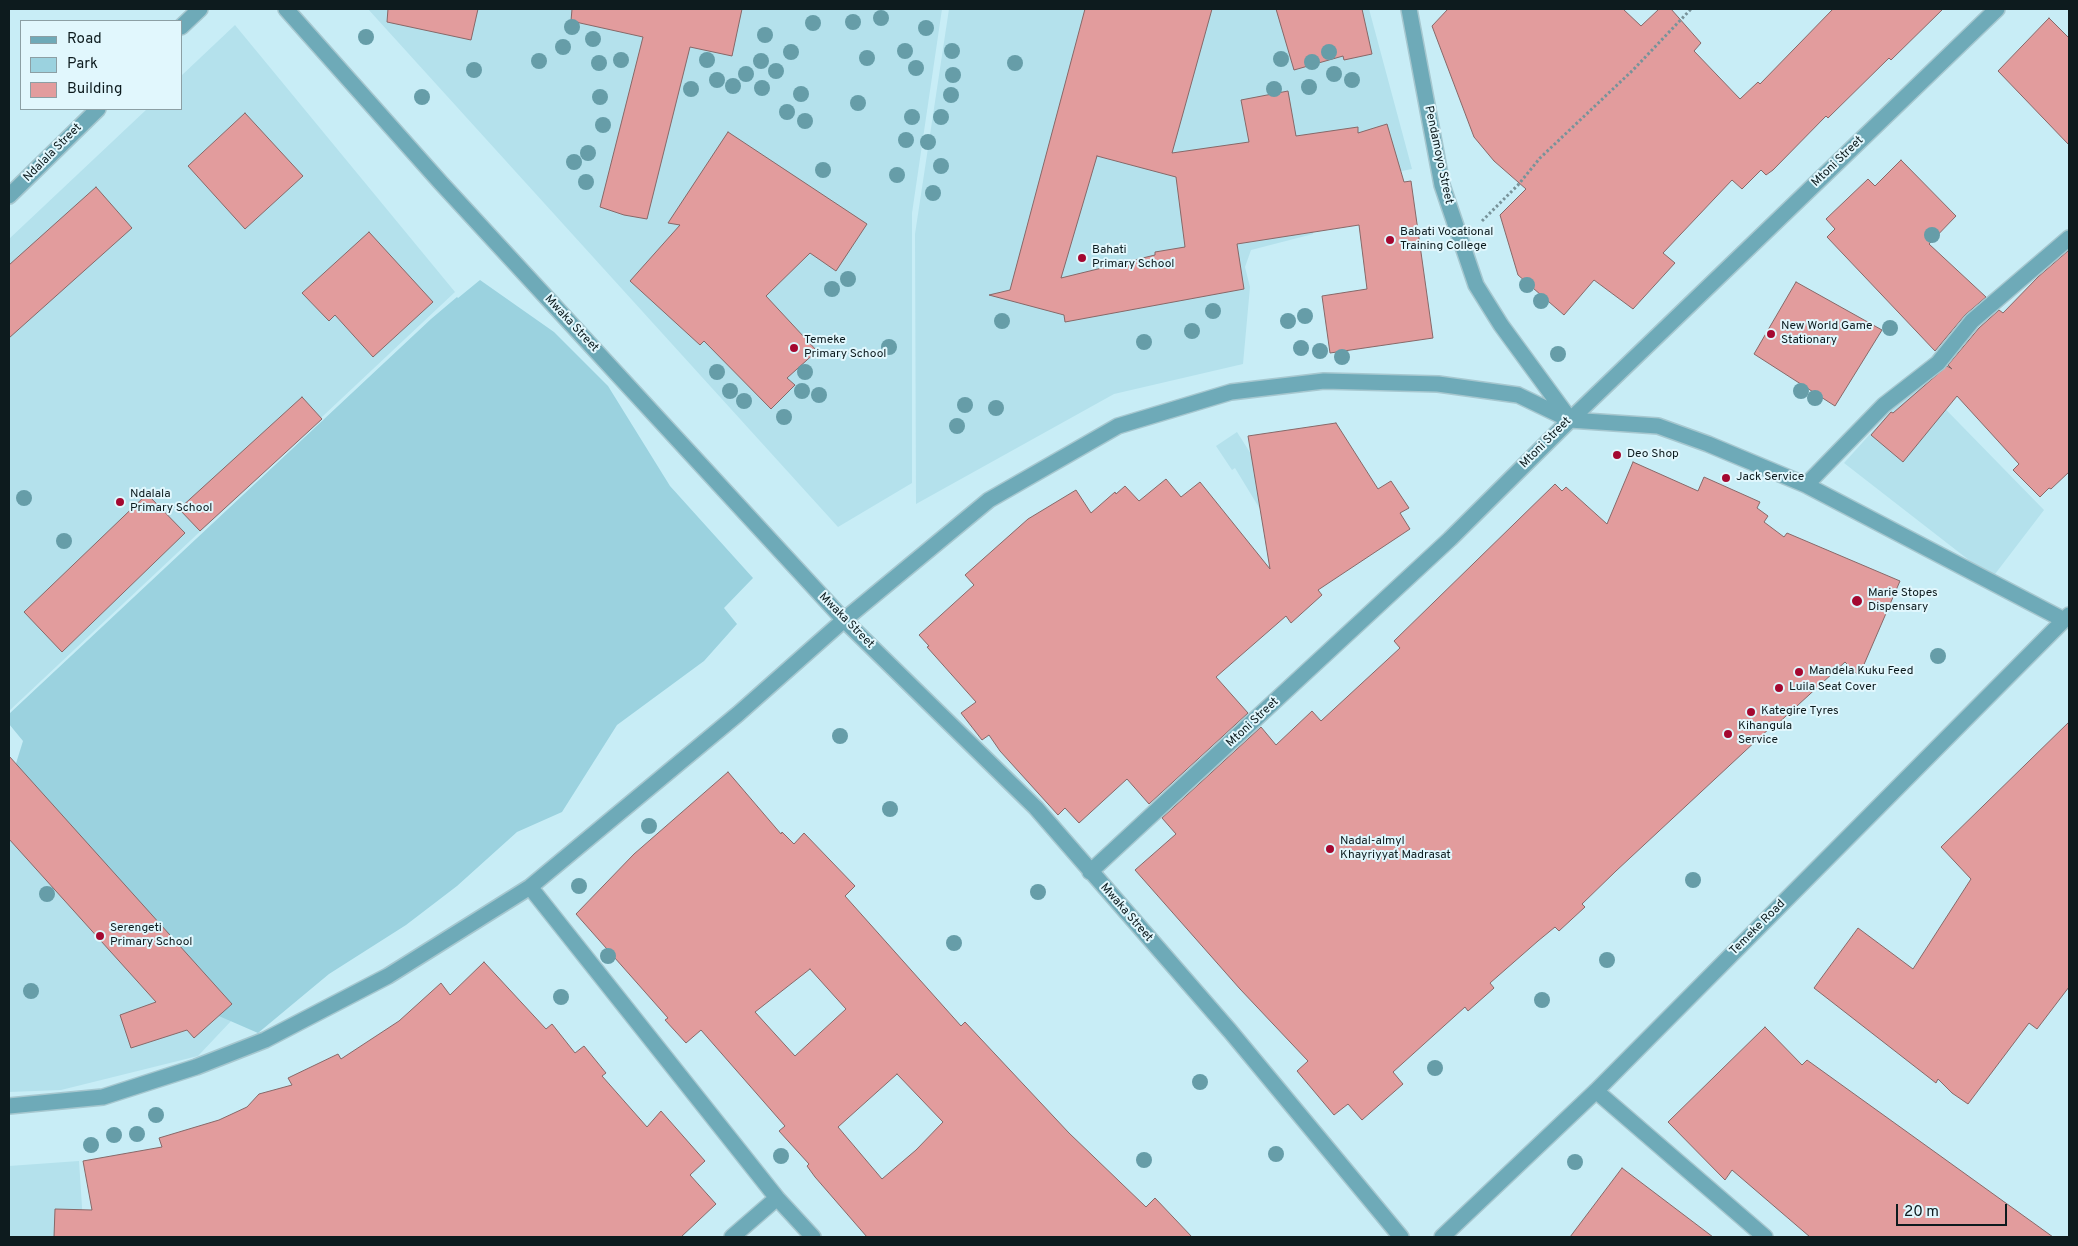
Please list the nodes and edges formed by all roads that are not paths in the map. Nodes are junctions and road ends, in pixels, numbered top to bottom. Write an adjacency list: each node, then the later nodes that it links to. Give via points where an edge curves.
1 (200, 9): 5 (street)
2 (286, 9): 12 (street, Mwaka Street, via 441,183)
3 (1409, 9): 9 (street, Pendamoyo Street, via 1442,185 1476,285 1500,325)
4 (1997, 9): 9 (street, Mtoni Street)
5 (182, 26)
6 (97, 110): 7 (street, Ndalala Street)
7 (9, 196)
8 (2069, 238): 10 (street, via 1972,322 1938,363 1884,405)
9 (1570, 420): 10 (street, via 1658,426); 12 (street, via 1518,395 1438,384 1324,380 1231,392 1118,426 989,500); 13 (street, Mtoni Street, via 1356,628)
10 (1806, 485): 11 (street)
11 (2067, 617): 15 (street, Temeke Road)
12 (844, 620): 13 (street, Mwaka Street, via 1036,808); 14 (street, via 738,714)
13 (1090, 872): 20 (street, Mwaka Street, via 1230,1031)
14 (530, 887): 16 (street, via 388,976 265,1040 196,1067 103,1097); 17 (street)
15 (1596, 1092): 21 (street, Temeke Road); 22 (street)
16 (9, 1106)
17 (777, 1198): 18 (street); 19 (street)
18 (732, 1237)
19 (814, 1237)
20 (1401, 1237)
21 (1442, 1237)
22 (1765, 1237)

